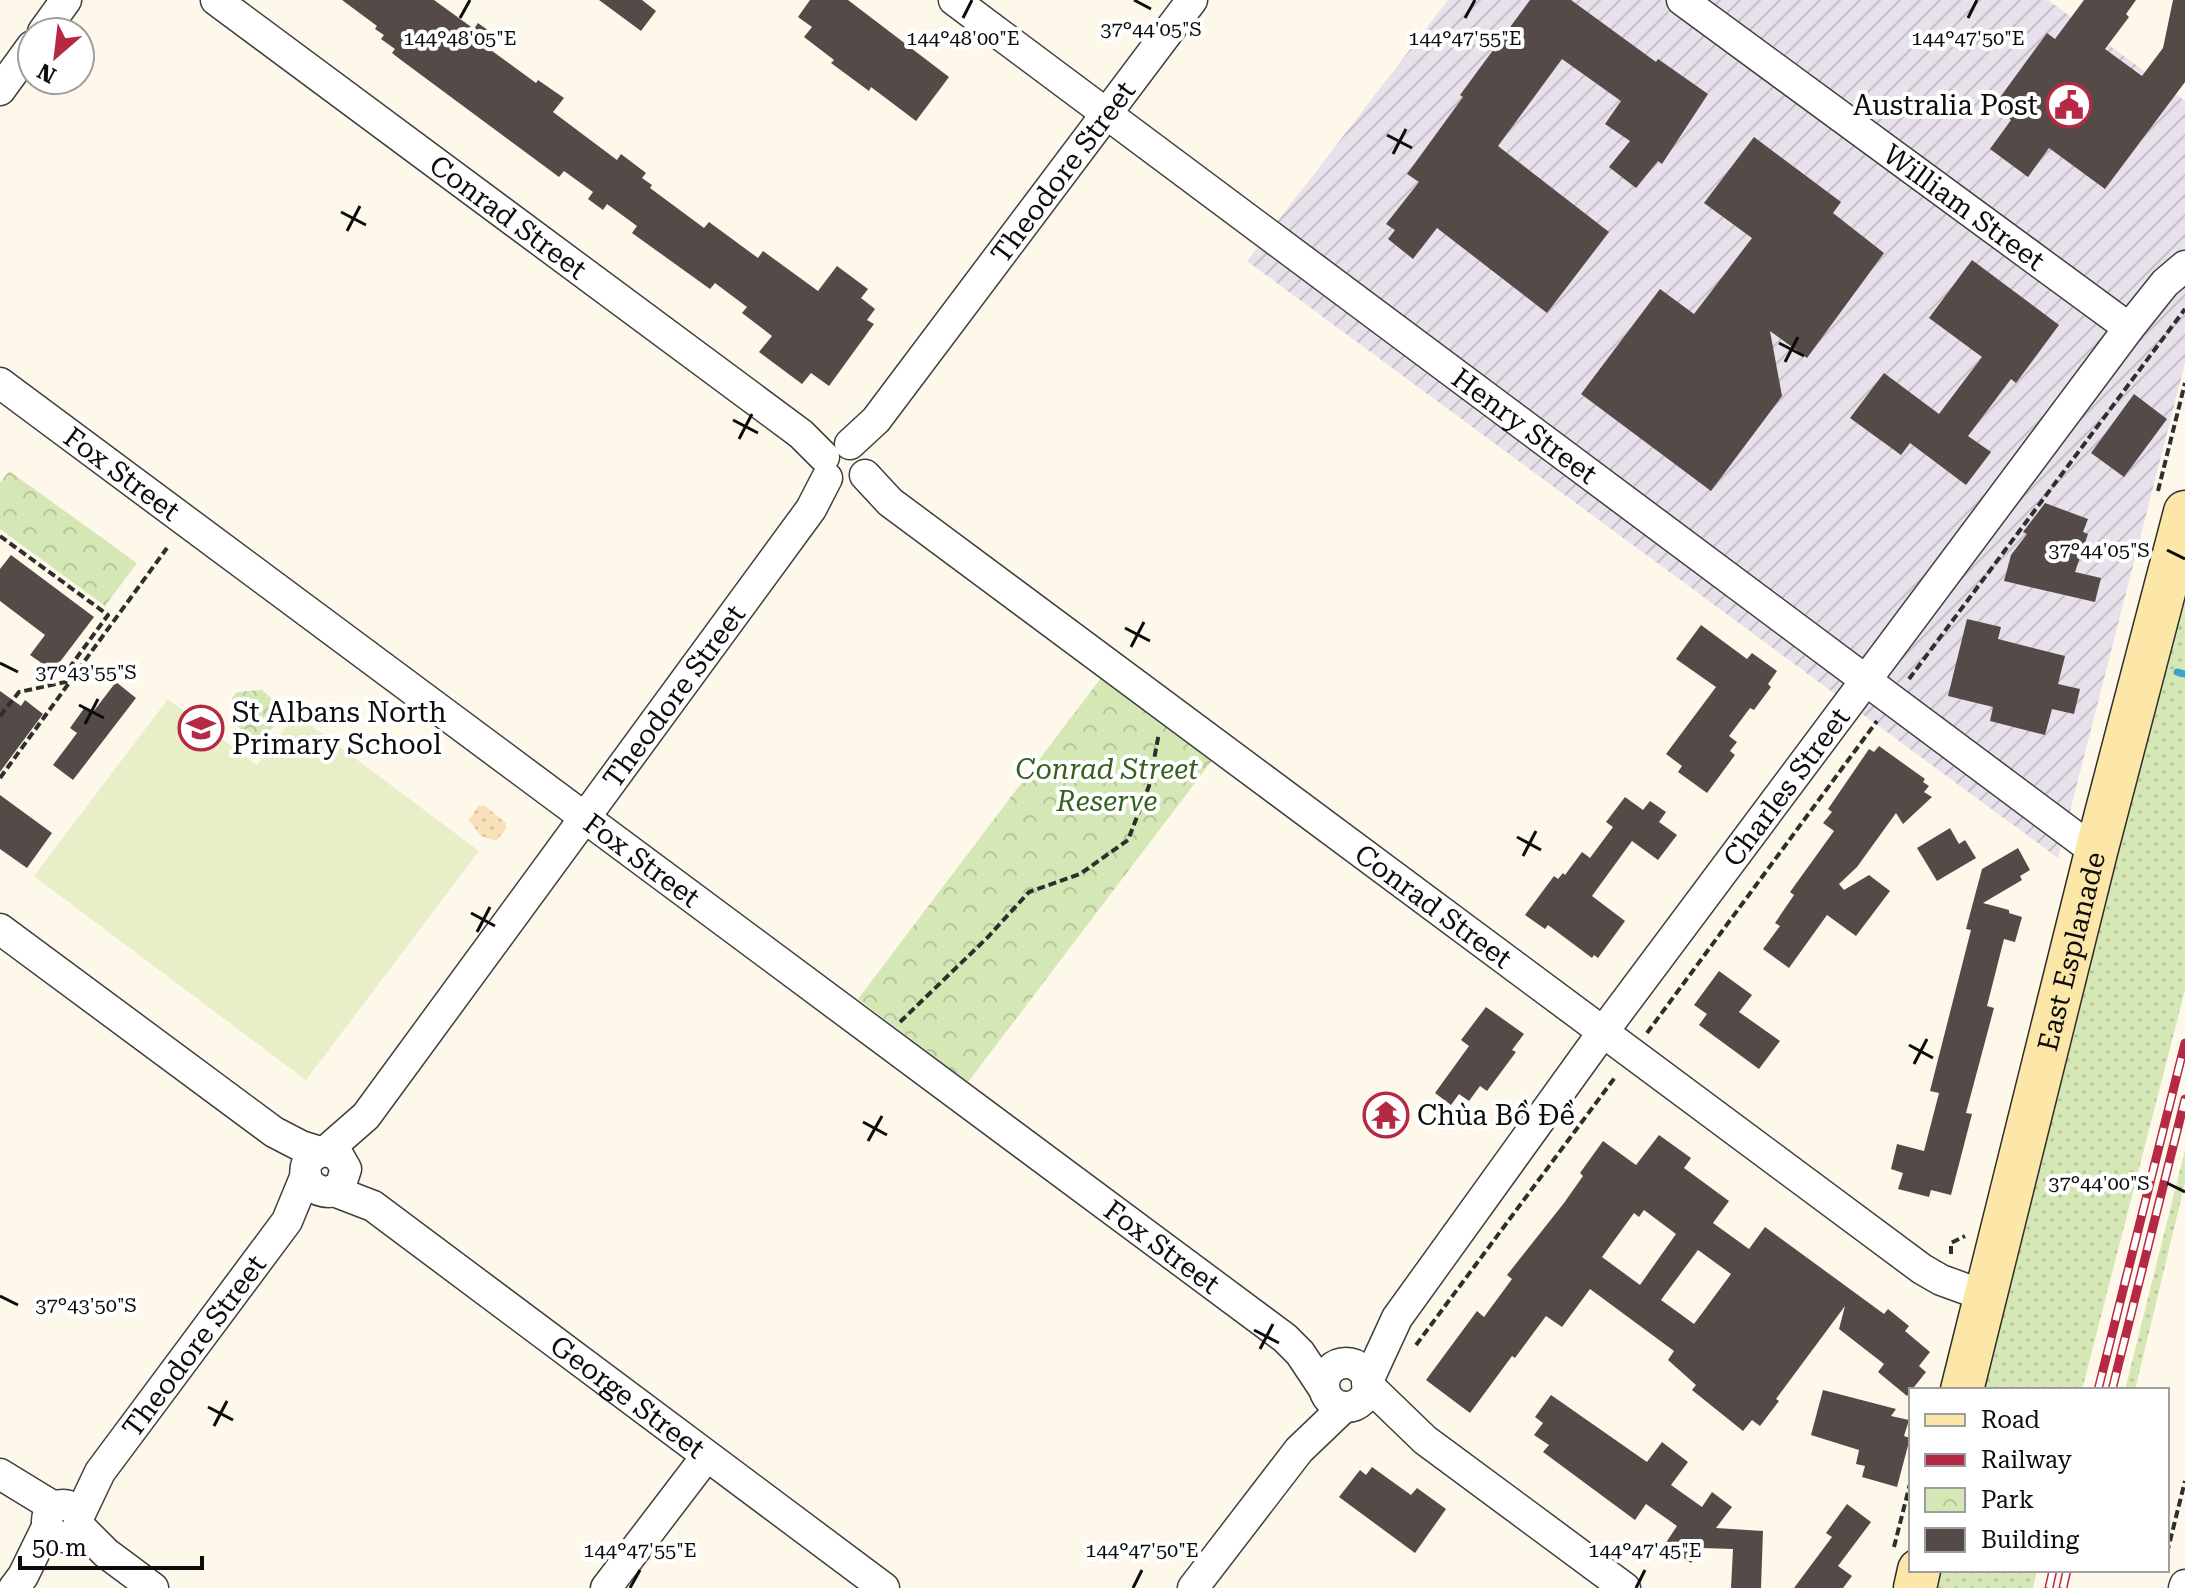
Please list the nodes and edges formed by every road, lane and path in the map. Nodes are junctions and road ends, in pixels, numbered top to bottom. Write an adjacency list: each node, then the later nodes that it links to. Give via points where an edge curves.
1 (216, 0): 12 (street, Conrad Street)
2 (954, 0): 7 (street, Henry Street)
3 (1192, 0): 7 (street, Theodore Street)
4 (1682, 0): 10 (street, William Street)
5 (16, 68): 6 (street)
6 (0, 90)
7 (1108, 113): 12 (street, Theodore Street); 18 (street, Henry Street)
8 (2185, 266): 10 (street, Charles Street)
9 (2185, 309): 19 (path)
10 (2129, 328): 18 (street, Charles Street)
11 (0, 383): 23 (street, Fox Street)
12 (844, 466): 20 (street, Conrad Street); 23 (street, Theodore Street)
13 (2185, 512): 24 (street, East Esplanade)
14 (0, 536): 16 (path, via 108,615)
15 (167, 548): 17 (path)
16 (64, 675)
17 (70, 681): 21 (path, via 19,692); 22 (path)
18 (1864, 681): 19 (street, Henry Street); 26 (street, Charles Street)
19 (1892, 701): 24 (street, Henry Street); 28 (path)
20 (1164, 703): 26 (street, Conrad Street); 27 (path, via 1149,786 1128,840 1080,874 1029,892)
21 (0, 716)
22 (0, 778)
23 (585, 816): 27 (street, Fox Street); 29 (street, Theodore Street)
24 (2096, 852): 30 (street, East Esplanade)
25 (0, 929): 29 (street, George Street, via 274,1132 301,1146)
26 (1603, 1032): 28 (street, Conrad Street); 32 (street, Charles Street)
27 (883, 1038): 32 (street, Fox Street)
28 (1632, 1054): 30 (street, Conrad Street, via 1922,1269); 31 (path)
29 (326, 1171): 34 (street, George Street); 38 (street, Theodore Street)
30 (1985, 1296): 33 (street, East Esplanade)
31 (1413, 1349)
32 (1346, 1386): 45 (street, Charles Street); 46 (street, Fox Street)
33 (1962, 1388)
34 (706, 1457): 43 (street); 44 (street, George Street)
35 (7, 1479): 38 (street)
36 (2185, 1481): 39 (path)
37 (1909, 1520): 40 (path)
38 (63, 1521): 41 (street, Theodore Street); 42 (street)
39 (2169, 1545)
40 (1907, 1559)
41 (19, 1582)
42 (153, 1588)
43 (606, 1588)
44 (884, 1588)
45 (1193, 1588)
46 (1625, 1588)

